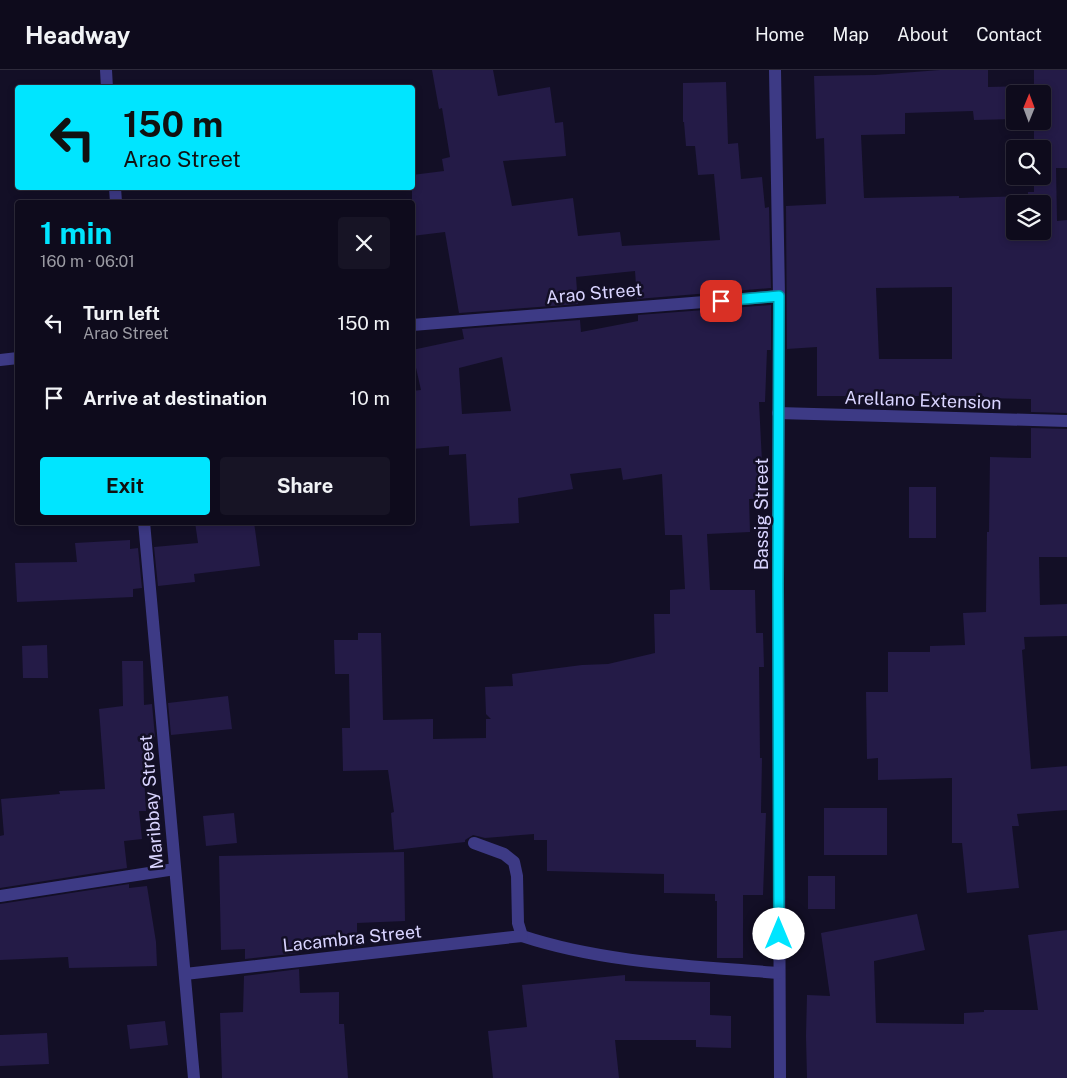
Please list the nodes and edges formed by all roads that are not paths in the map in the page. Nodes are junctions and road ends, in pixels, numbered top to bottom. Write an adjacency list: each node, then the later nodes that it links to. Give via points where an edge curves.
1 (106, 70): 3 (street)
2 (775, 70): 4 (street, Bassig Street)
3 (107, 85)
4 (779, 296): 5 (street, Arao Street); 8 (street, Bassig Street)
5 (415, 325)
6 (15, 358): 7 (street)
7 (0, 360)
8 (778, 413): 9 (street, Arellano Extension); 15 (street, Bassig Street)
9 (1067, 422)
10 (144, 525): 12 (street, Maribbay Street)
11 (474, 843): 14 (street, via 504,854 514,862 518,923)
12 (175, 869): 13 (street); 16 (street, Maribbay Street)
13 (0, 896)
14 (522, 936): 15 (street, Lacambra Street, via 587,953); 16 (street, Lacambra Street)
15 (779, 973): 18 (street, Bassig Street)
16 (185, 974): 17 (street, Maribbay Street)
17 (194, 1078)
18 (780, 1078)

